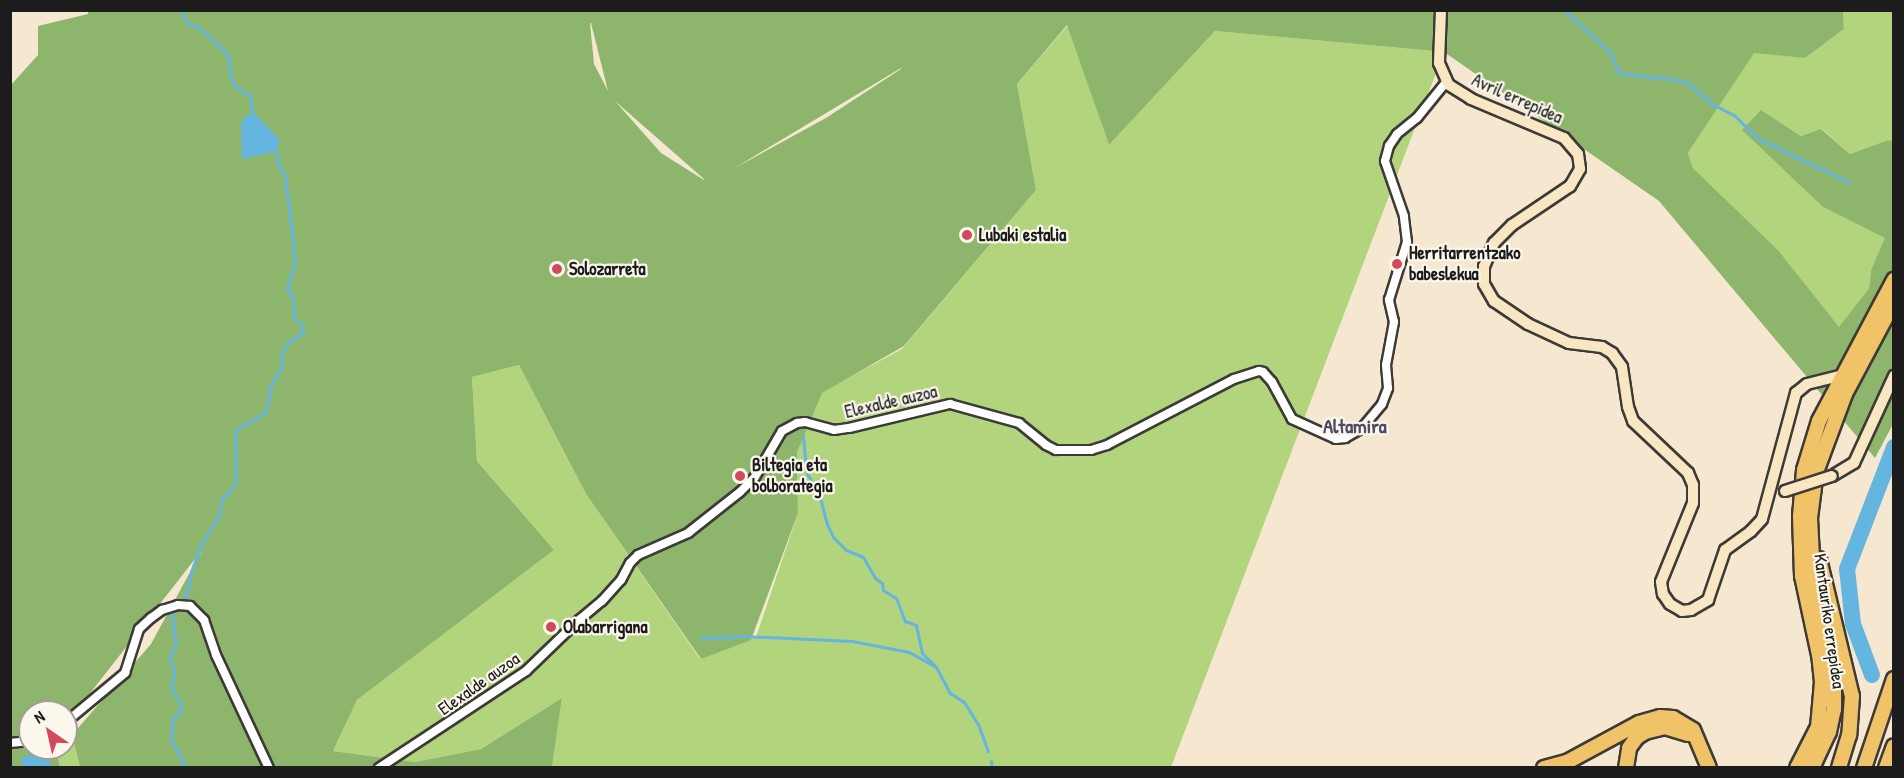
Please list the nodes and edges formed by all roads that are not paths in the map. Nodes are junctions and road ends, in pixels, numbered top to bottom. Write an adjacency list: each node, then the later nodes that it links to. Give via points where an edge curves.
1 (1441, 10): 2 (street, Avril errepidea, via 1439,63)
2 (1447, 81): 11 (street, Avril errepidea, via 1471,99 1564,138 1578,154 1580,168 1570,186 1512,225 1494,243 1484,266 1484,280 1494,301 1528,324 1569,343 1602,347 1612,353 1622,367 1633,421 1688,472 1693,503 1661,582 1670,604 1682,611 1706,603 1725,550 1758,524); 19 (street, Elexalde auzoa, via 1417,118 1396,134 1385,161 1404,216 1407,242 1389,300 1394,322 1386,365 1388,388 1382,404 1362,428 1336,439 1292,419 1263,372 1234,379 1091,450 1056,450 1012,421 950,404 834,430 797,423 782,431 755,477 740,492 688,533 638,555 602,602 526,671)
3 (1893, 279): 6 (highway, Kantauriko errepidea)
4 (1893, 302): 9 (highway, Kantauriko errepidea)
5 (1893, 320): 9 (highway, via 1860,383)
6 (1842, 375): 8 (street); 10 (highway, Kantauriko errepidea)
7 (1893, 376): 11 (street, bridge, via 1854,463 1832,476)
8 (1814, 382): 10 (street, via 1825,389); 11 (street, Avril errepidea, via 1801,387 1792,402)
9 (1845, 393): 12 (highway, Kantauriko errepidea, via 1816,472)
10 (1830, 400): 17 (highway, Kantauriko errepidea, via 1808,452 1801,498 1802,576 1822,682 1818,727)
11 (1769, 495)
12 (1810, 518): 17 (highway, Kantauriko errepidea, via 1813,577 1834,681 1834,709 1829,732); 23 (highway, via 1852,696 1849,735)
13 (1893, 679): 24 (highway)
14 (78, 712): 18 (street, via 124,673 139,629 162,610 190,606 204,620 216,655)
15 (1893, 746): 25 (highway)
16 (1704, 754): 20 (highway, via 1693,730 1673,718 1660,717 1639,723 1567,762); 21 (highway, via 1688,734 1677,728 1654,728 1636,737 1629,748); 22 (highway)
17 (1801, 766)
18 (269, 768)
19 (379, 768)
20 (1544, 768)
21 (1626, 768)
22 (1709, 768)
23 (1839, 768)
24 (1864, 768)
25 (1886, 768)

